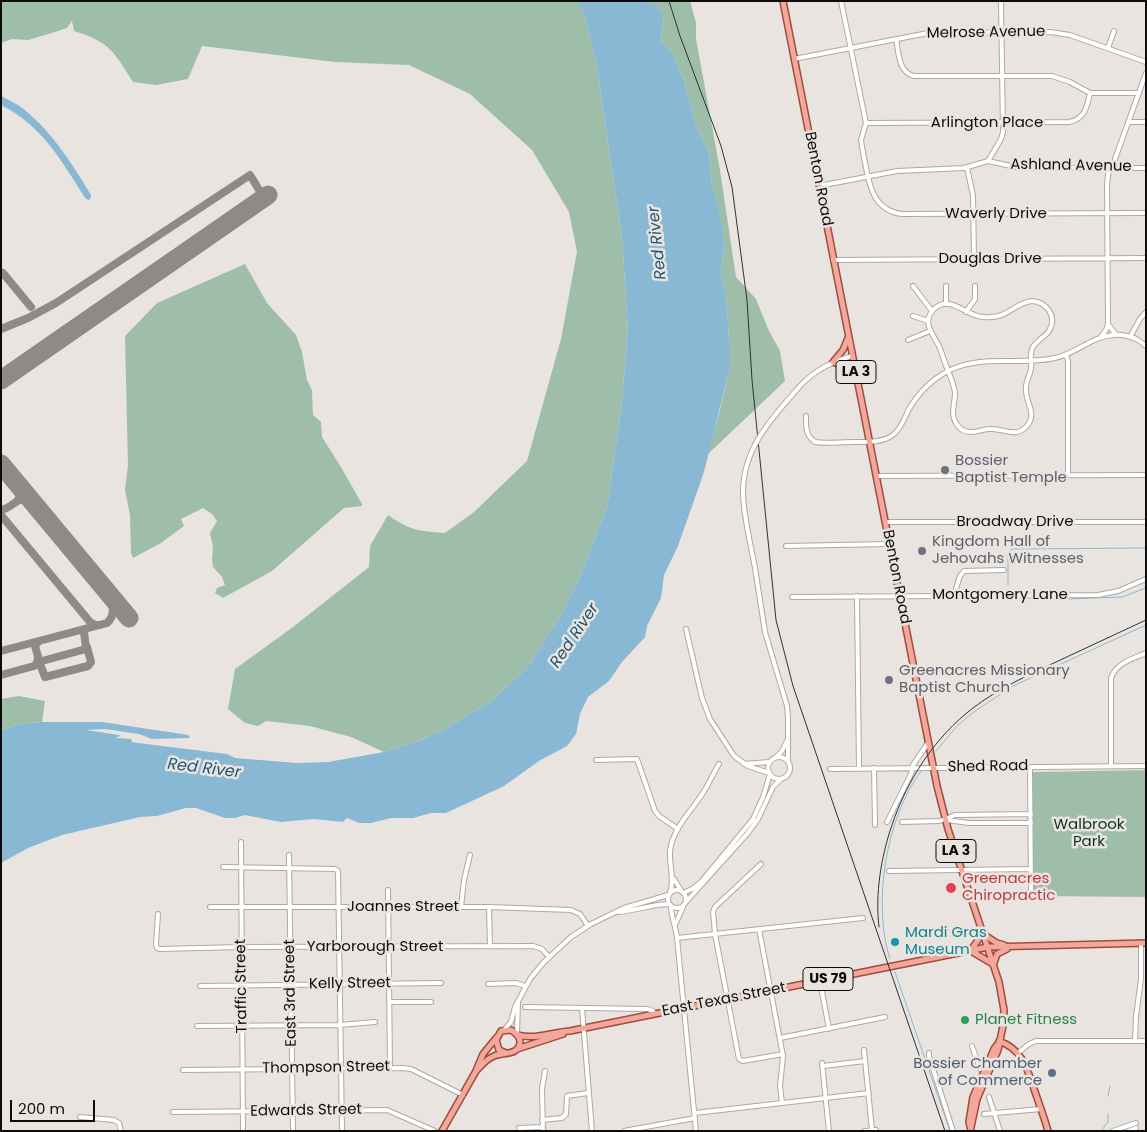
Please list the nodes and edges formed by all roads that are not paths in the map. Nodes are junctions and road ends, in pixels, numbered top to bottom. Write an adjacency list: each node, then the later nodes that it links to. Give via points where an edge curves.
1 (783, 1): 9 (main road, Benton Road / LA 3)
2 (841, 1): 7 (street)
3 (1002, 1): 5 (street)
4 (1114, 31): 8 (street)
5 (1002, 32): 6 (street, Melrose Avenue, via 934,33); 8 (street, Melrose Avenue, via 1061,33); 12 (street)
6 (896, 39): 7 (street, Melrose Avenue); 12 (street, via 901,67 910,75)
7 (851, 48): 9 (street, Melrose Avenue); 18 (street)
8 (1108, 48): 10 (street, Melrose Avenue)
9 (794, 59): 24 (main road, Benton Road / LA 3)
10 (1146, 62)
11 (1146, 73): 14 (street)
12 (1002, 76): 13 (street, via 1055,77); 15 (street)
13 (1090, 93): 14 (street); 15 (street, Arlington Place, via 1084,113 1075,121)
14 (1139, 93): 16 (street)
15 (1003, 122): 18 (street, Arlington Place); 19 (street, via 1002,137)
16 (1128, 122): 17 (street); 21 (street)
17 (1146, 122)
18 (866, 124): 23 (street, Waverly Drive, via 861,144)
19 (988, 161): 20 (street); 21 (street, Ashland Avenue, via 1016,168)
20 (967, 168): 23 (street, via 904,170); 27 (street)
21 (1111, 168): 22 (street, Ashland Avenue); 25 (street, via 1107,184)
22 (1146, 168)
23 (868, 176): 24 (street); 27 (street, Waverly Drive, via 876,200 896,214)
24 (819, 186): 30 (main road, Benton Road / LA 3)
25 (1107, 213): 26 (street, Waverly Drive); 27 (street, Waverly Drive); 28 (street)
26 (1146, 213)
27 (974, 214): 31 (street)
28 (1107, 258): 29 (street, Douglas Drive); 31 (street, Douglas Drive); 41 (street)
29 (1146, 258)
30 (833, 260): 31 (street, Douglas Drive); 44 (main road, Benton Road / LA 3)
31 (974, 260)
32 (913, 286): 36 (street)
33 (946, 286): 35 (street)
34 (975, 286): 37 (street, via 975,299)
35 (946, 304): 36 (street); 37 (street)
36 (932, 311): 40 (street)
37 (966, 312): 51 (street, via 989,318 1008,313 1028,301 1045,306 1051,317 1051,327 1033,346)
38 (1146, 312): 45 (street)
39 (913, 316): 40 (street)
40 (928, 320): 42 (street)
41 (1108, 324): 43 (street); 46 (street)
42 (930, 331): 47 (street); 53 (street)
43 (1116, 335): 45 (street); 46 (street)
44 (848, 336): 50 (main road, Benton Road / LA 3); 52 (main road, via 844,350)
45 (1130, 336): 48 (street)
46 (1101, 337): 49 (street)
47 (908, 340)
48 (1146, 346)
49 (1066, 355): 51 (street); 58 (street)
50 (852, 356): 52 (street); 54 (main road, Benton Road / LA 3)
51 (1031, 360): 53 (street, via 978,361); 53 (street, via 1026,390 1031,417 1024,428 1014,432 992,429 971,432 959,427 953,416 954,390)
52 (833, 362): 54 (main road, via 848,369); 72 (street, bridge, via 816,371 800,386 760,434 746,466 744,500 765,632 786,706)
53 (948, 371): 56 (street, via 922,390 895,433)
54 (857, 380): 56 (main road, Benton Road / LA 3)
55 (806, 416): 56 (street, via 807,432 815,442)
56 (869, 442): 59 (main road, Benton Road / LA 3)
57 (1146, 474): 58 (street)
58 (1068, 475): 59 (street)
59 (876, 476): 60 (main road, Benton Road / LA 3)
60 (885, 522): 61 (street, Broadway Drive); 62 (main road, Benton Road / LA 3)
61 (1146, 522)
62 (889, 544): 63 (street); 69 (main road, Benton Road / LA 3)
63 (786, 546)
64 (1004, 570): 66 (street, via 964,571)
65 (1146, 579): 66 (street, Montgomery Lane, via 1103,594)
66 (954, 595): 69 (street, Montgomery Lane)
67 (792, 596): 68 (street, Montgomery Lane)
68 (857, 596): 69 (street, Montgomery Lane); 83 (street)
69 (899, 596): 73 (main road, Benton Road / LA 3)
70 (686, 629): 79 (street, via 710,719 734,756)
71 (1145, 654): 80 (street, via 1117,667 1110,678)
72 (787, 739): 74 (street); 77 (street)
73 (928, 743): 85 (street); 86 (main road, Benton Road / LA 3)
74 (775, 758): 76 (street); 77 (street)
75 (596, 760): 96 (street, via 637,759 655,811)
76 (770, 762): 79 (street); 88 (street)
77 (788, 762): 89 (street, via 789,772)
78 (719, 764): 96 (street)
79 (744, 764): 88 (street)
80 (1111, 766): 81 (street, Shed Road); 82 (street, Shed Road)
81 (1146, 766)
82 (1030, 767): 86 (street, Shed Road); 90 (street)
83 (859, 768): 84 (street, Shed Road); 87 (street, Shed Road)
84 (874, 768): 85 (street, Shed Road); 95 (street)
85 (912, 768): 86 (street, Shed Road); 92 (street)
86 (933, 768): 91 (main road, Benton Road / LA 3)
87 (830, 769)
88 (769, 774): 89 (street); 109 (street, via 753,820 701,882)
89 (781, 779): 112 (street, via 773,787 747,834)
90 (1031, 814): 91 (street, via 955,815); 94 (street)
91 (946, 820): 93 (street); 94 (street); 105 (main road, Benton Road / LA 3)
92 (887, 822)
93 (902, 822)
94 (1031, 822): 104 (street)
95 (875, 825)
96 (678, 828): 107 (street, via 670,851)
97 (241, 842): 102 (street, Traffic Street)
98 (289, 855): 103 (street, East 3rd Street)
99 (470, 855): 118 (street)
100 (761, 864): 127 (street, via 715,907)
101 (223, 867): 102 (street)
102 (240, 868): 103 (street); 114 (street, Traffic Street)
103 (289, 868): 115 (street, East 3rd Street); 116 (street, via 338,871)
104 (1031, 869): 105 (street); 110 (street)
105 (962, 870): 106 (street); 128 (main road, Benton Road / LA 3)
106 (889, 871)
107 (673, 876): 109 (street); 111 (street)
108 (388, 890): 117 (street)
109 (683, 892): 111 (street, via 677,890); 112 (street)
110 (1031, 892)
111 (669, 894): 113 (street); 121 (street)
112 (685, 903): 113 (street, via 679,908); 124 (street)
113 (670, 905): 121 (street); 124 (street)
114 (241, 907): 115 (street, Joannes Street); 120 (street, Joannes Street); 133 (street, Traffic Street)
115 (289, 907): 116 (street, Joannes Street); 134 (street, East 3rd Street)
116 (338, 907): 117 (street, Joannes Street); 135 (street)
117 (388, 907): 118 (street, Joannes Street); 136 (street)
118 (461, 907): 119 (street, Joannes Street)
119 (489, 907): 125 (street, Joannes Street, via 574,911); 131 (street)
120 (210, 908)
121 (618, 912): 125 (street)
122 (158, 914): 133 (street, Yarborough Street, via 157,949)
123 (863, 918): 126 (street)
124 (675, 925): 129 (street)
125 (588, 926): 139 (street)
126 (759, 929): 127 (street); 150 (street)
127 (715, 934): 129 (street); 151 (street)
128 (983, 934): 132 (main road, via 997,943); 137 (main road, Benton Road / LA 3); 138 (main road)
129 (677, 938): 157 (street)
130 (1143, 943): 132 (main road, East Texas Street / US 79); 173 (street)
131 (490, 946): 136 (street, Yarborough Street); 139 (street, Yarborough Street, via 536,946)
132 (1015, 946): 137 (main road, East Texas Street / US 79); 140 (main road, via 998,952)
133 (241, 947): 134 (street, Yarborough Street); 147 (street, Traffic Street)
134 (290, 947): 135 (street, Yarborough Street); 144 (street, East 3rd Street)
135 (340, 947): 136 (street, Yarborough Street); 145 (street)
136 (389, 947): 142 (street)
137 (988, 947): 138 (main road, East Texas Street / US 79); 140 (main road, Benton Road / LA 3)
138 (971, 950): 140 (main road); 141 (main road, East Texas Street / US 79)
139 (549, 957): 149 (street)
140 (993, 964): 174 (main road, Benton Road / LA 3, via 1004,1010)
141 (820, 980): 150 (main road, East Texas Street / US 79); 166 (street)
142 (389, 983): 143 (street, Kelly Street); 145 (street, Kelly Street); 152 (street)
143 (441, 983)
144 (290, 984): 145 (street, Kelly Street); 147 (street, Kelly Street); 163 (street, East 3rd Street)
145 (340, 984): 161 (street)
146 (488, 984): 149 (street, via 516,983)
147 (242, 985): 148 (street, Kelly Street); 164 (street, Traffic Street)
148 (200, 986)
149 (525, 986): 154 (street)
150 (770, 991): 151 (main road, East Texas Street / US 79); 171 (street)
151 (728, 999): 157 (main road, East Texas Street / US 79); 181 (street, via 740,1060)
152 (390, 1002): 153 (street); 183 (street)
153 (431, 1002)
154 (518, 1002): 167 (street, via 511,1022); 169 (street)
155 (525, 1008): 156 (street)
156 (582, 1008): 158 (street, via 647,1009); 165 (street)
157 (684, 1008): 158 (main road, East Texas Street / US 79); 202 (street)
158 (655, 1014): 165 (main road, East Texas Street / US 79)
159 (885, 1018): 166 (street)
160 (375, 1022): 161 (street)
161 (340, 1025): 163 (street); 185 (street)
162 (197, 1026): 164 (street)
163 (291, 1026): 164 (street); 184 (street, East 3rd Street)
164 (242, 1027): 186 (street, Traffic Street)
165 (583, 1028): 168 (main road, East Texas Street / US 79); 192 (street)
166 (829, 1029): 171 (street)
167 (504, 1030): 169 (main road, East Texas Street / US 79); 170 (main road, East Texas Street / US 79)
168 (570, 1030): 169 (main road, East Texas Street / US 79, via 532,1038); 176 (main road, East Texas Street / US 79)
169 (517, 1034): 176 (main road, via 520,1041)
170 (497, 1036): 178 (main road, via 497,1047); 189 (main road, East Texas Street / US 79, via 483,1054)
171 (780, 1038): 181 (street)
172 (1146, 1040): 173 (street)
173 (1135, 1041): 180 (street, via 1034,1041)
174 (998, 1043): 180 (main road, via 1012,1047); 210 (main road, LA 3, via 973,1097)
175 (972, 1046): 187 (street)
176 (517, 1049): 178 (main road, East Texas Street / US 79)
177 (864, 1050): 182 (street)
178 (506, 1053): 189 (main road, East Texas Street / US 79, via 489,1058)
179 (929, 1053): 223 (street)
180 (1018, 1053): 197 (main road, via 1026,1065)
181 (783, 1054): 196 (street)
182 (865, 1061): 191 (street); 195 (street, via 823,1064)
183 (390, 1067): 185 (street, Thompson Street); 193 (street, Thompson Street, via 411,1069)
184 (292, 1068): 185 (street, Thompson Street); 186 (street, Thompson Street); 199 (street, East 3rd Street)
185 (341, 1068): 198 (street)
186 (242, 1069): 188 (street, Thompson Street); 201 (street, Traffic Street)
187 (980, 1069)
188 (183, 1070)
189 (476, 1071): 193 (main road, East Texas Street / US 79)
190 (545, 1071): 207 (street)
191 (869, 1092): 195 (street); 211 (street)
192 (588, 1093): 207 (street, via 568,1096 566,1114 562,1118); 218 (street)
193 (463, 1095): 217 (main road, East Texas Street / US 79)
194 (989, 1097): 203 (street)
195 (826, 1098): 196 (street); 221 (street)
196 (782, 1103): 202 (street)
197 (1041, 1109): 203 (street); 225 (main road)
198 (342, 1110): 199 (street, Edwards Street); 215 (street); 216 (street, Edwards Street, via 391,1111)
199 (292, 1111): 201 (street, Edwards Street); 214 (street, East 3rd Street)
200 (173, 1112): 201 (street, Edwards Street)
201 (243, 1112): 213 (street, Traffic Street)
202 (695, 1113): 206 (street)
203 (994, 1113): 204 (street); 224 (street)
204 (984, 1114)
205 (80, 1117): 212 (street, via 117,1121)
206 (695, 1118): 219 (street); 220 (street)
207 (542, 1120): 209 (street)
208 (519, 1128): 209 (street)
209 (543, 1129)
210 (971, 1129)
211 (874, 1130): 222 (street)
212 (121, 1131)
213 (243, 1131)
214 (293, 1131)
215 (342, 1131)
216 (435, 1131)
217 (442, 1131)
218 (592, 1131)
219 (624, 1131)
220 (696, 1131)
221 (829, 1131)
222 (865, 1131)
223 (953, 1131)
224 (1000, 1131)
225 (1048, 1131)
226 (1113, 1131): 227 (street, via 1136,1126)
227 (1128, 1131)

